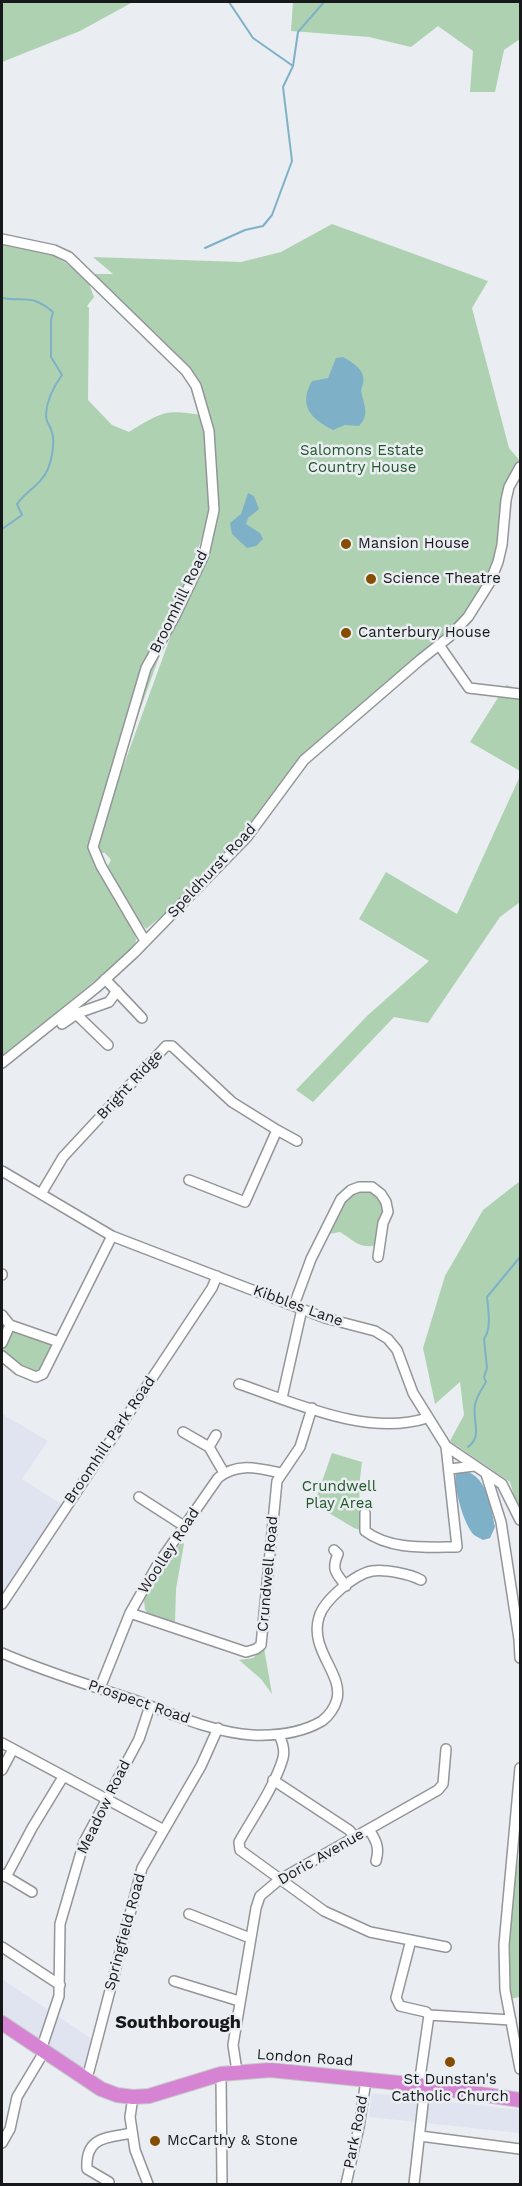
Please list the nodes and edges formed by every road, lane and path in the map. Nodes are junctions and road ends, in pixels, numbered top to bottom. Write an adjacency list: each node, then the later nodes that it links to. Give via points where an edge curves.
1 (2, 239): 5 (street, Broomhill Road, via 69,257 186,371 196,386 209,431 214,510 204,555 147,668 93,847)
2 (520, 467): 3 (street, Speldhurst Road, via 509,487 502,545 490,582 468,617)
3 (439, 645): 4 (street, via 469,688); 5 (street, Speldhurst Road, via 304,760 247,837)
4 (520, 694)
5 (145, 941): 6 (street, Speldhurst Road)
6 (105, 979): 7 (street); 12 (street, Speldhurst Road)
7 (117, 991): 8 (street, via 109,1002); 9 (street)
8 (76, 1014): 10 (street); 11 (street)
9 (142, 1017)
10 (62, 1024)
11 (108, 1045)
12 (2, 1063)
13 (277, 1130): 14 (street); 16 (street, via 245,1202); 17 (street, Bright Ridge, via 232,1102 172,1046 166,1046 63,1157)
14 (297, 1141)
15 (2, 1171): 17 (street, Kibbles Lane)
16 (189, 1180)
17 (41, 1194): 18 (street, Kibbles Lane)
18 (112, 1236): 20 (street, Kibbles Lane); 24 (street)
19 (378, 1257): 21 (street, via 388,1212 386,1202 372,1187 359,1187 341,1198 311,1259)
20 (217, 1276): 21 (street, Kibbles Lane); 47 (street, Broomhill Park Road)
21 (298, 1307): 28 (street); 30 (street, Kibbles Lane, via 375,1331 388,1339 397,1350 412,1393)
22 (2, 1315): 23 (street)
23 (10, 1325): 24 (street); 25 (street)
24 (59, 1342): 26 (street, via 43,1374 36,1377)
25 (2, 1343)
26 (2, 1356)
27 (238, 1384): 28 (street)
28 (282, 1398): 29 (street)
29 (312, 1408): 30 (street, via 374,1424 402,1424); 38 (street, Crundwell Road, via 300,1447)
30 (427, 1418): 33 (street, Kibbles Lane)
31 (183, 1432): 34 (street)
32 (216, 1436): 34 (street)
33 (446, 1446): 35 (street, Kibbles Lane); 36 (street)
34 (209, 1447): 37 (street)
35 (474, 1466): 36 (street); 39 (street, Kibbles Lane)
36 (450, 1469): 41 (street, via 457,1548 386,1543 365,1531)
37 (224, 1473): 38 (street, via 240,1467); 43 (street, Woolley Road)
38 (281, 1473): 48 (street, Crundwell Road, via 276,1487 261,1645 246,1652)
39 (486, 1474): 42 (street, Kibbles Lane, via 502,1484); 50 (street, via 501,1522)
40 (139, 1497): 43 (street)
41 (365, 1513)
42 (520, 1520)
43 (184, 1526): 48 (street, Woolley Road)
44 (334, 1550): 46 (street, via 338,1554 333,1564 335,1571)
45 (421, 1580): 46 (street, via 382,1571 370,1572)
46 (346, 1586): 54 (street, Prospect Road, via 322,1610 316,1636 336,1682 333,1718)
47 (2, 1604)
48 (130, 1613): 51 (street, Woolley Road)
49 (2, 1653): 51 (street, Prospect Road)
50 (520, 1658)
51 (100, 1688): 52 (street, Prospect Road)
52 (150, 1706): 53 (street, Prospect Road); 62 (street, Meadow Road, via 139,1739)
53 (218, 1728): 54 (street, Prospect Road); 64 (street, Springfield Road)
54 (279, 1736): 61 (street, via 283,1757)
55 (2, 1743): 56 (street)
56 (14, 1749): 59 (street); 60 (street)
57 (446, 1749): 63 (street, Doric Avenue, via 443,1784 438,1790)
58 (520, 1768): 79 (street, via 504,1945)
59 (2, 1770)
60 (63, 1777): 62 (street); 67 (street)
61 (273, 1780): 65 (street); 68 (street, via 239,1846)
62 (106, 1799): 64 (street); 76 (street, Meadow Road, via 84,1842 60,1924)
63 (369, 1829): 65 (street, Doric Avenue); 66 (street, via 378,1846)
64 (164, 1830): 85 (street, Springfield Road, via 142,1868)
65 (355, 1837): 68 (street, Doric Avenue)
66 (376, 1861)
67 (4, 1876): 69 (street)
68 (279, 1880): 71 (street, Doric Avenue, via 260,1896); 72 (street, via 324,1911 370,1932)
69 (32, 1892)
70 (189, 1914): 71 (street)
71 (250, 1938): 77 (street, Doric Avenue)
72 (411, 1940): 74 (street); 78 (street, via 396,2002)
73 (2, 1947): 76 (street)
74 (446, 1947)
75 (174, 1981): 77 (street)
76 (60, 1985): 81 (street, Meadow Road)
77 (239, 2001): 83 (street, Doric Avenue, via 233,2045)
78 (429, 2015): 79 (street); 87 (street)
79 (511, 2020): 82 (street)
80 (2, 2023): 81 (highway, London Road)
81 (43, 2051): 85 (highway, London Road); 92 (street, Meadow Road, via 17,2097 10,2129)
82 (520, 2068)
83 (237, 2072): 84 (highway, London Road); 86 (highway, London Road, via 270,2070)
84 (221, 2074): 88 (highway, London Road, via 167,2092); 96 (street)
85 (85, 2080): 88 (highway, London Road, via 117,2095)
86 (366, 2080): 87 (highway, London Road); 97 (street, Park Road)
87 (422, 2086): 89 (highway, London Road); 91 (street)
88 (133, 2097): 90 (street)
89 (520, 2100)
90 (132, 2133): 94 (street, via 98,2139 91,2145 87,2169); 95 (street)
91 (420, 2136): 93 (street); 98 (street)
92 (2, 2143)
93 (520, 2149)
94 (109, 2182)
95 (148, 2184)
96 (222, 2184)
97 (346, 2184)
98 (416, 2184)

